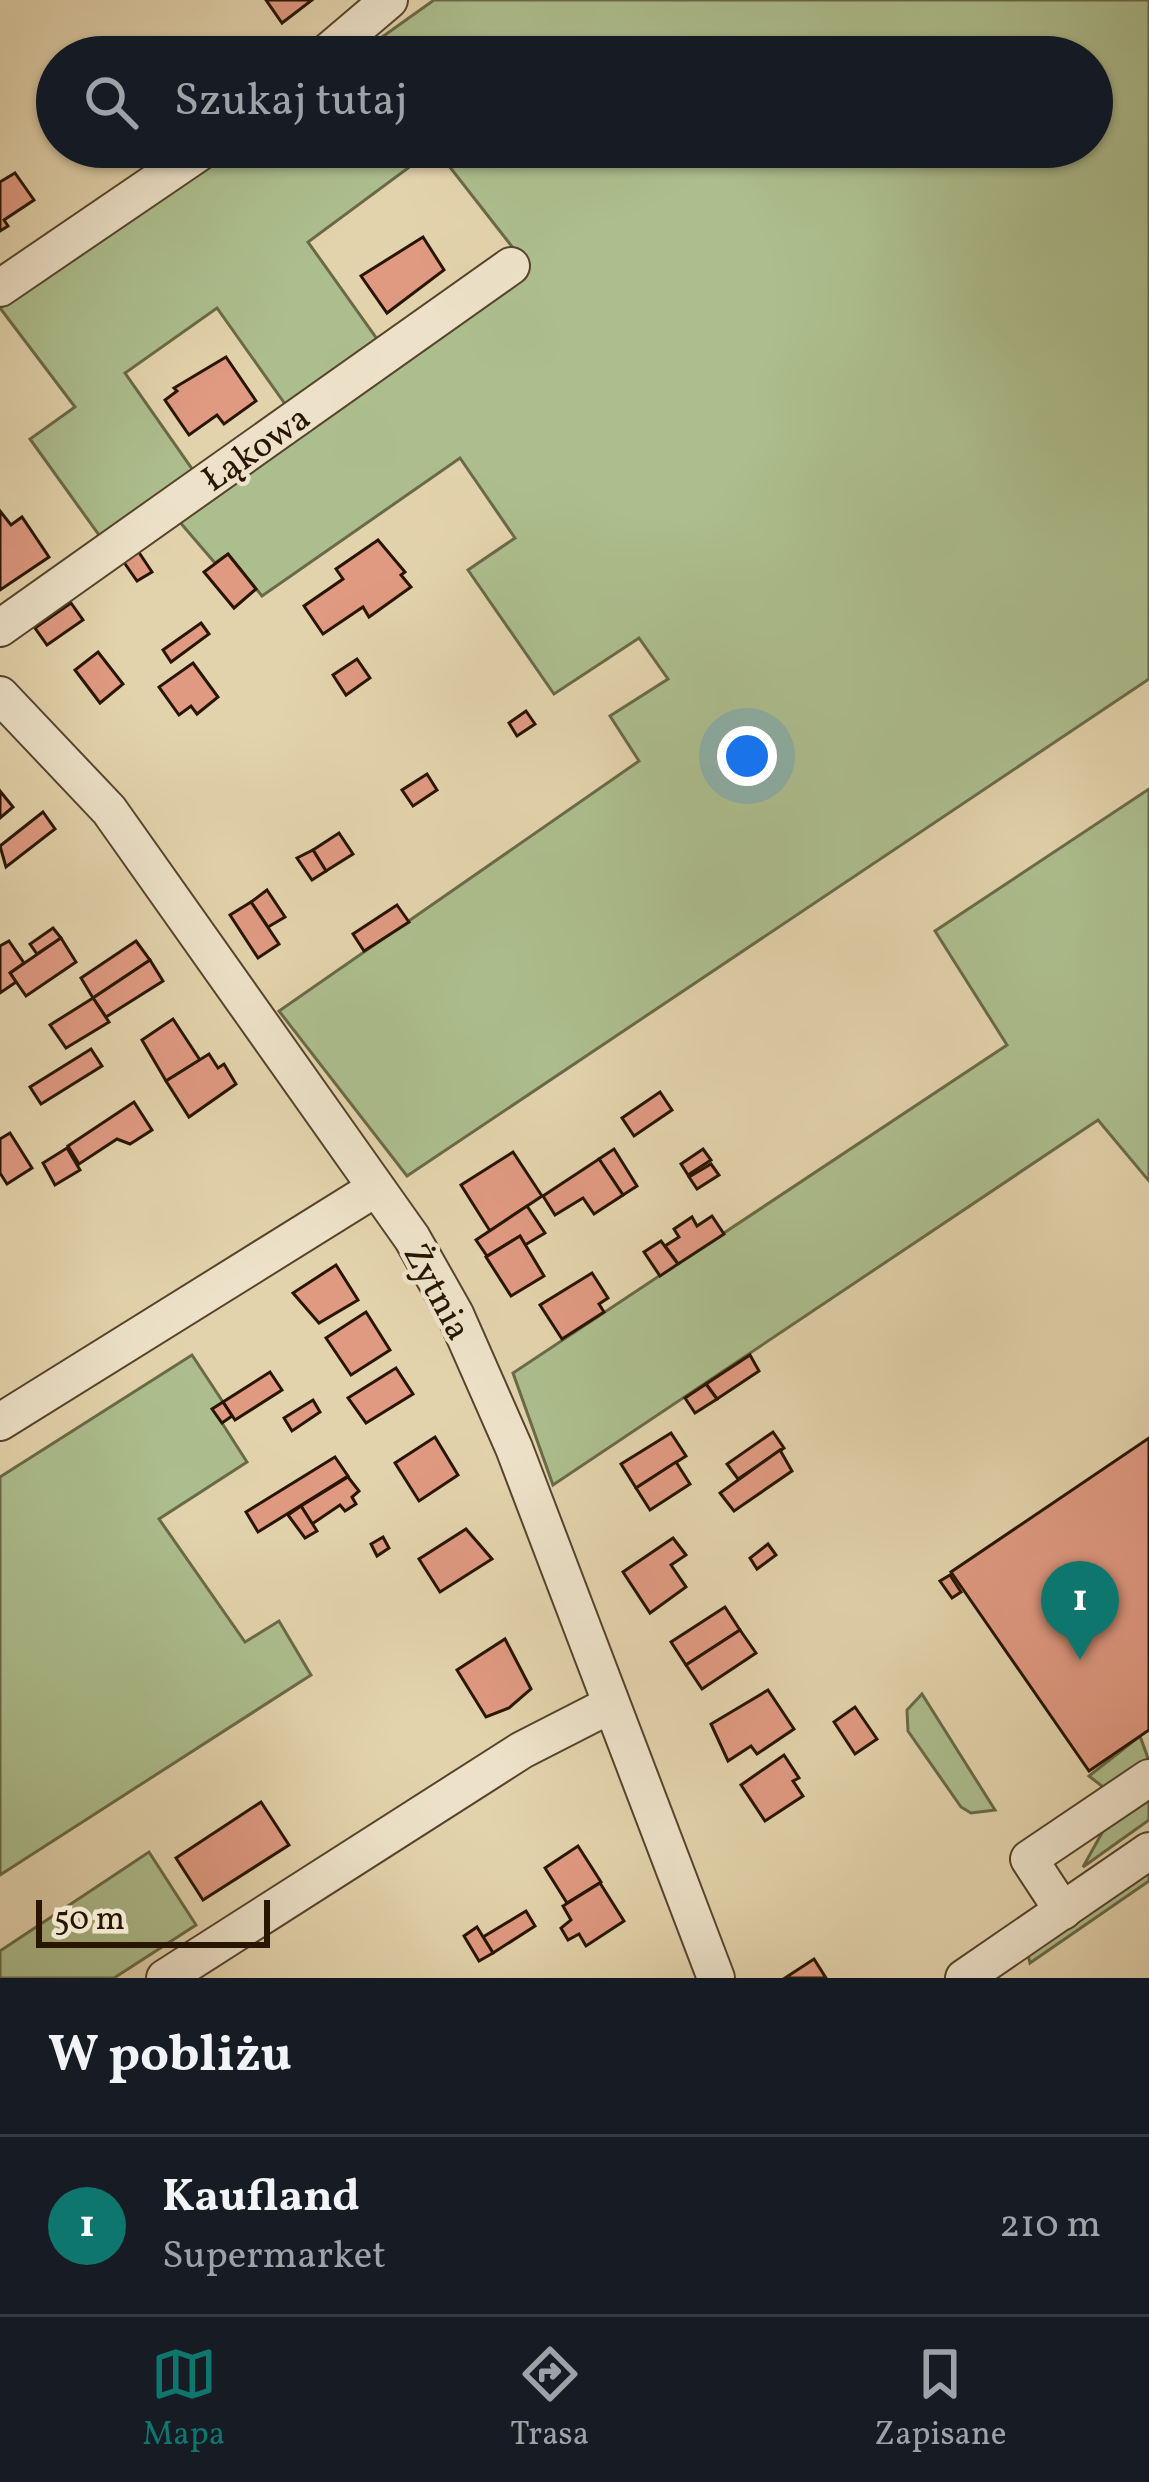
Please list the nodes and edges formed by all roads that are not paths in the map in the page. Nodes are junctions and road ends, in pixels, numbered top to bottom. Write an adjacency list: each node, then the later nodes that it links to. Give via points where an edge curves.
1 (389, 0): 2 (street)
2 (347, 36)
3 (176, 168): 5 (street)
4 (511, 266): 6 (street, Łąkowa)
5 (0, 288)
6 (0, 628)
7 (0, 695): 8 (street, Żytnia, via 109,810)
8 (376, 1188): 9 (street); 10 (street, Żytnia, via 455,1314)
9 (0, 1423)
10 (610, 1705): 14 (street, via 522,1750); 15 (street, Żytnia)
11 (1149, 1778): 13 (street, via 1029,1859)
12 (1149, 1851): 13 (street)
13 (1063, 1911): 16 (street)
14 (165, 1978)
15 (716, 1978)
16 (964, 1978)

